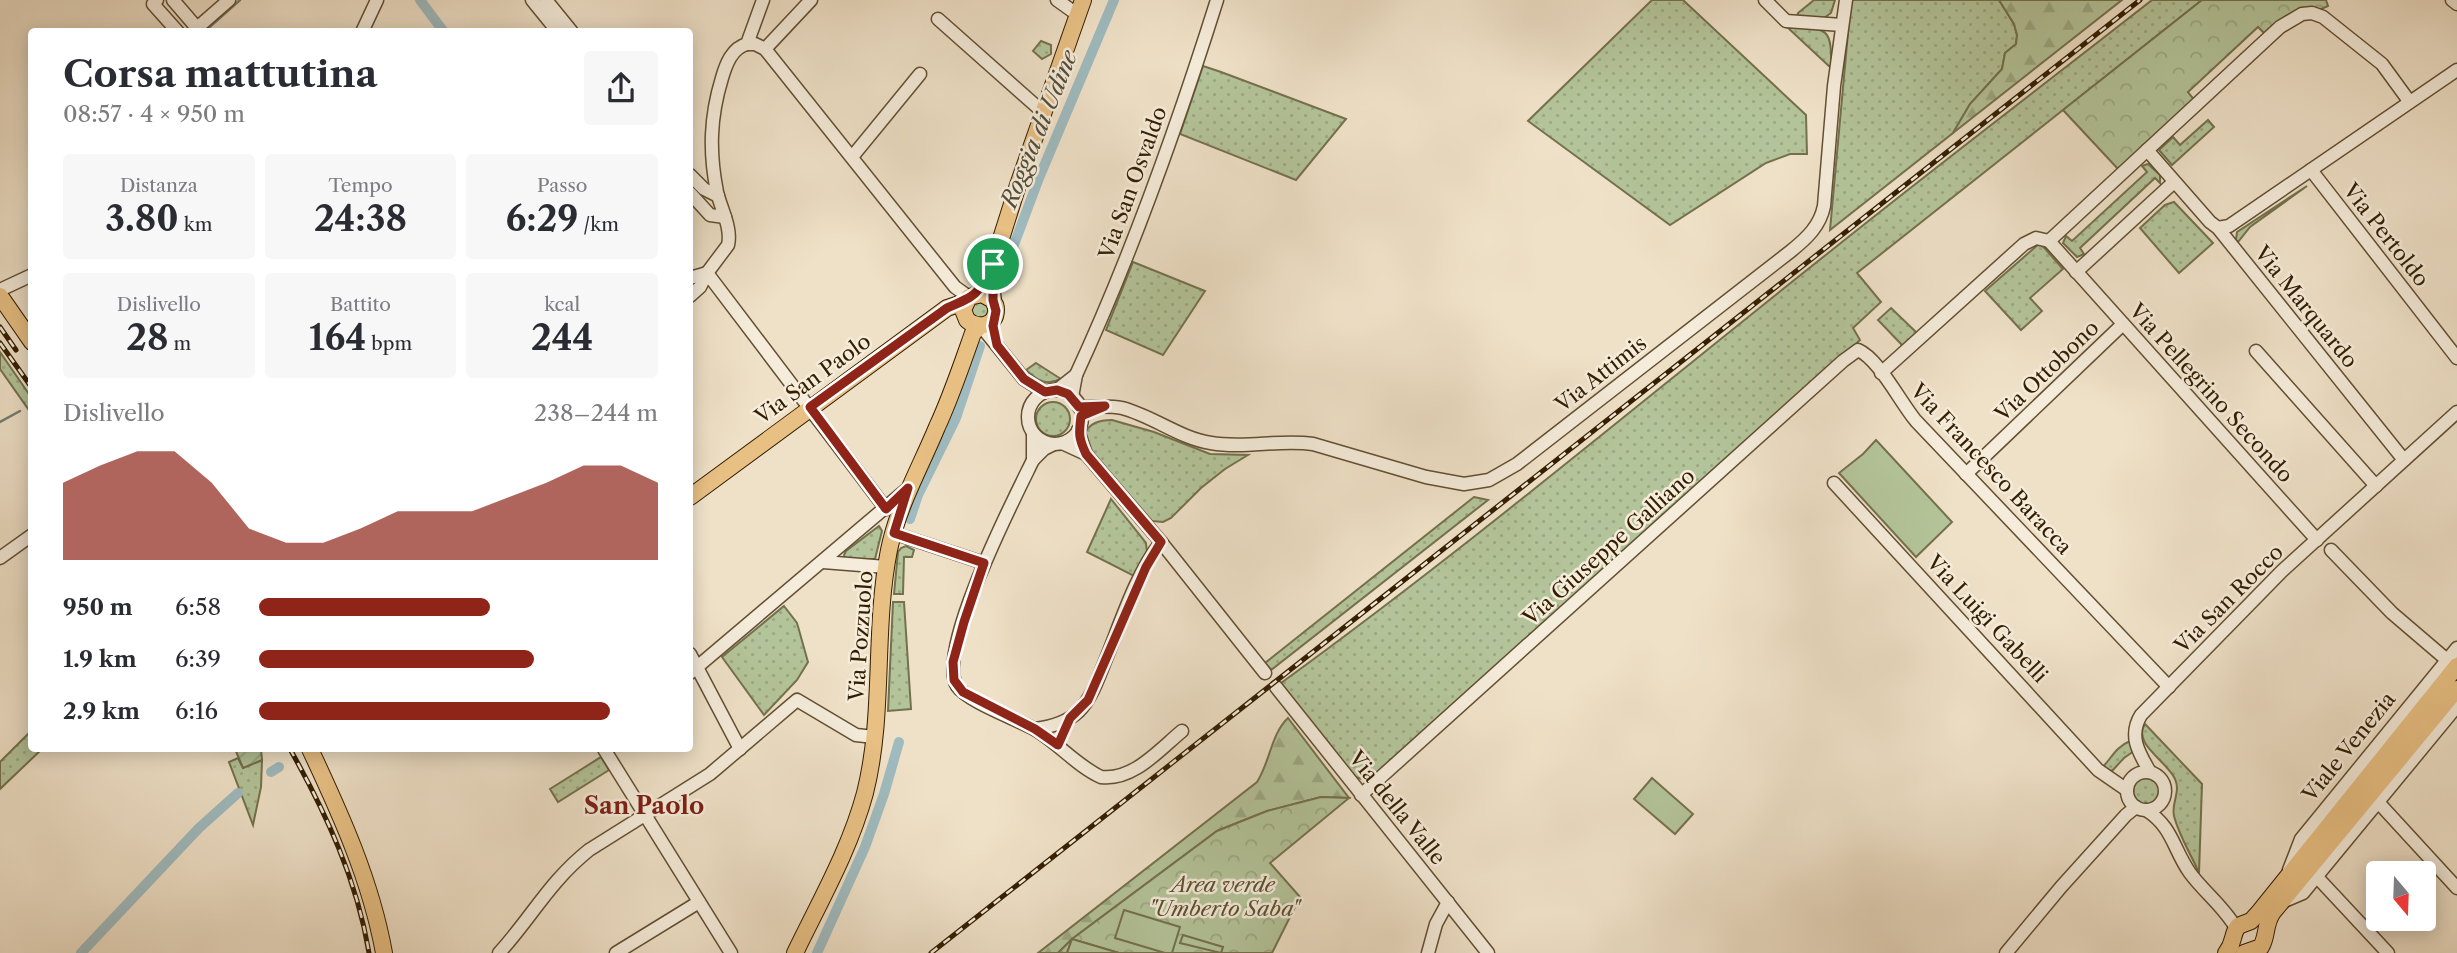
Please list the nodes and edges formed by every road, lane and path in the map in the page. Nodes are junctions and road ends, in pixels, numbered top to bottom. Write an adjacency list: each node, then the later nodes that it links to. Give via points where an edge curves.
1 (157, 0): 18 (street, via 153,4)
2 (173, 0): 19 (street)
3 (229, 0): 20 (street)
4 (377, 0): 21 (street)
5 (532, 0): 22 (street)
6 (546, 0): 23 (street)
7 (763, 0): 24 (street)
8 (811, 0): 25 (street)
9 (1057, 0): 15 (street)
10 (1217, 0): 56 (street, Via San Osvaldo, via 1113,295)
11 (1765, 0): 17 (street, via 1786,21)
12 (1846, 0): 17 (street, Via Attimis)
13 (2452, 0): 14 (street)
14 (2457, 4)
15 (1081, 8): 29 (main road)
16 (938, 19): 29 (street)
17 (1842, 25): 61 (street, Via Attimis, via 1824,206 1812,232 1499,476 1464,484 1313,444 1212,444 1129,410)
18 (174, 28)
19 (194, 28)
20 (198, 28)
21 (364, 28)
22 (555, 28)
23 (569, 28)
24 (747, 44): 25 (street); 32 (street, via 736,50 722,77 711,125)
25 (765, 49): 31 (street)
26 (2457, 70): 28 (street)
27 (920, 74): 31 (street)
28 (2409, 102): 30 (street, via 2374,57 2323,17 2302,14 2286,22); 33 (street)
29 (1044, 113): 49 (main road, via 993,264)
30 (2147, 150): 36 (street); 41 (street)
31 (852, 157): 49 (street, via 955,287)
32 (712, 164): 34 (street); 38 (street)
33 (2311, 170): 40 (street, via 2229,226); 54 (street, Via Pertoldo)
34 (693, 173)
35 (693, 176): 38 (street)
36 (2174, 182): 40 (street, Via Marquardo); 42 (street)
37 (693, 196): 39 (street, via 710,215)
38 (718, 196): 39 (street)
39 (724, 217): 43 (street, via 730,240)
40 (2218, 228): 68 (street, Via Marquardo)
41 (2049, 240): 42 (street, Via Pellegrino Secondo); 55 (street, via 2036,238 2024,244)
42 (2076, 272): 51 (street, Via Pellegrino Secondo)
43 (707, 273): 45 (street); 47 (street); 60 (street)
44 (28, 277): 46 (street)
45 (693, 277)
46 (0, 290)
47 (693, 293)
48 (0, 296): 52 (main road)
49 (976, 298): 50 (main road, via 996,311); 50 (main road, via 965,317 972,325); 60 (main road, Via San Paolo, via 947,308)
50 (985, 324): 57 (street); 72 (main road, Via Pozzuolo, via 973,333 938,427)
51 (2123, 324): 69 (street, Via Ottobono); 77 (street, Via Pellegrino Secondo)
52 (28, 336)
53 (2256, 351): 71 (street)
54 (2457, 358)
55 (1881, 373): 69 (street, Via Francesco Baracca, via 1904,407); 101 (street, Via Giuseppe Galliano, via 1861,351 1850,354)
56 (1076, 375): 58 (street, Via San Osvaldo); 61 (street, Via San Osvaldo)
57 (1024, 379): 58 (street); 59 (street)
58 (1051, 391): 59 (street); 61 (street)
59 (1031, 405): 64 (street, via 1028,419)
60 (810, 407): 73 (main road, Via San Paolo); 74 (street)
61 (1078, 407): 63 (street)
62 (2457, 412): 68 (street, Via San Rocco)
63 (1078, 430): 65 (street); 66 (street)
64 (1033, 433): 65 (street, via 1042,441); 67 (street)
65 (1058, 443): 66 (street); 67 (street)
66 (1086, 454): 78 (street)
67 (1033, 460): 82 (street)
68 (2404, 460): 71 (street, Via San Rocco)
69 (1966, 474): 89 (street, Via Francesco Baracca)
70 (1834, 483): 100 (street, Via Luigi Gabelli, via 2098,770 2113,779)
71 (2376, 486): 77 (street, Via San Rocco)
72 (908, 488): 74 (street); 75 (main road, Via Pozzuolo)
73 (693, 495)
74 (886, 509): 81 (street)
75 (894, 533): 82 (street); 83 (main road, Via Pozzuolo)
76 (28, 538): 80 (street)
77 (2317, 540): 89 (street, Via San Rocco)
78 (1161, 542): 87 (street); 92 (street, via 1088,700)
79 (2331, 550): 85 (street, via 2392,613)
80 (0, 558)
81 (823, 562): 83 (street); 86 (street)
82 (984, 563): 93 (street, via 953,662 954,680 963,692)
83 (886, 567): 95 (main road, Via Pozzuolo)
84 (2457, 648): 85 (street, Viale Venezia)
85 (2452, 663): 112 (main road, Viale Venezia, via 2286,878)
86 (693, 670): 97 (street)
87 (1265, 673)
88 (1276, 687): 101 (street, Via della Valle)
89 (2169, 687): 100 (street, Via San Rocco, via 2137,722)
90 (2457, 689): 111 (main road)
91 (2457, 706): 103 (street)
92 (1070, 718): 93 (street); 96 (street)
93 (1035, 729): 96 (street)
94 (1182, 731): 96 (street, via 1135,769 1110,778 1094,774)
95 (874, 737): 97 (street, via 856,735 797,700); 117 (main road, Via Pozzuolo, via 865,793 851,835)
96 (1058, 745)
97 (740, 749): 105 (street, via 710,774)
98 (311, 752): 113 (main road, via 363,873)
99 (606, 752): 105 (street)
100 (2137, 779): 102 (street, via 2156,774 2164,782); 104 (street)
101 (1361, 795): 110 (street, Via della Valle)
102 (2164, 800): 104 (street, via 2156,808); 106 (street)
103 (2378, 802): 107 (street); 108 (street)
104 (2135, 809): 106 (street); 120 (street)
105 (645, 814): 109 (street); 114 (street, via 571,864)
106 (2164, 824): 112 (street, via 2188,870)
107 (2317, 877): 111 (street, via 2303,893); 121 (street)
108 (2457, 888)
109 (699, 902): 115 (street); 116 (street)
110 (1448, 902): 118 (street); 119 (street, Via della Valle)
111 (2281, 902): 112 (main road)
112 (2249, 942)
113 (384, 953)
114 (499, 953)
115 (616, 953)
116 (731, 953)
117 (795, 953)
118 (1428, 953)
119 (1488, 953)
120 (2006, 953)
121 (2388, 953)

